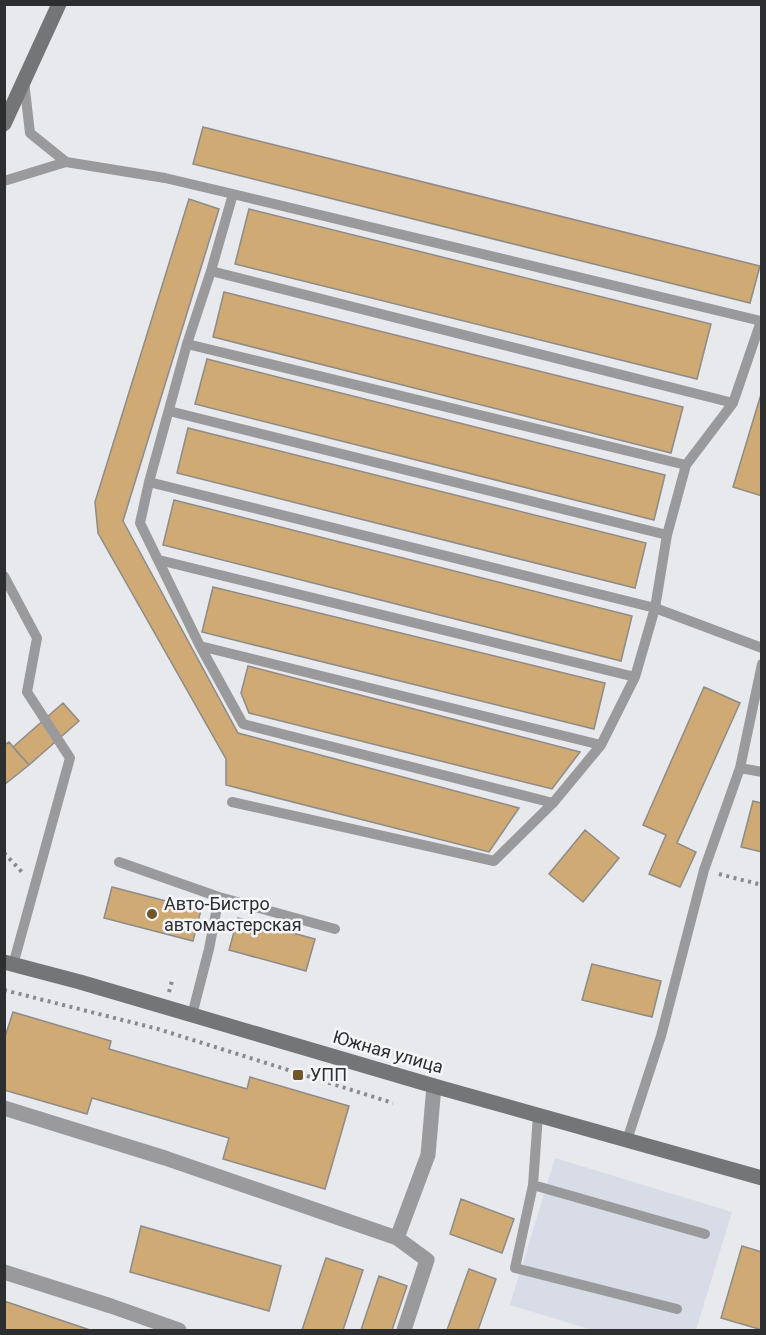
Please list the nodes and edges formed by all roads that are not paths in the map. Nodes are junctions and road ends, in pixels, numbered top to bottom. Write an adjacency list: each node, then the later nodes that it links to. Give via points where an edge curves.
1 (59, 4): 2 (main road)
2 (24, 81): 3 (main road); 4 (lane, via 30,133)
3 (4, 124)
4 (66, 162): 5 (lane); 6 (lane)
5 (4, 181)
6 (233, 194): 7 (lane); 8 (lane)
7 (211, 271): 9 (lane); 10 (lane)
8 (761, 321): 10 (lane)
9 (187, 344): 11 (lane); 12 (lane)
10 (733, 403): 12 (lane)
11 (169, 411): 13 (lane); 14 (lane)
12 (686, 465): 14 (lane)
13 (148, 482): 15 (lane, via 140,523); 17 (lane)
14 (667, 535): 17 (lane)
15 (159, 560): 18 (lane); 21 (lane)
16 (4, 576): 30 (lane, via 37,638 27,692 70,758)
17 (655, 608): 19 (lane); 21 (lane)
18 (200, 646): 22 (lane); 26 (lane, via 243,724)
19 (762, 648)
20 (762, 663): 23 (lane)
21 (635, 677): 22 (lane)
22 (601, 745): 26 (lane)
23 (740, 768): 24 (lane); 35 (lane, via 704,870 661,1036)
24 (762, 772)
25 (232, 802): 26 (lane, via 494,861)
26 (553, 803)
27 (119, 862): 28 (lane)
28 (219, 897): 29 (lane); 31 (lane)
29 (335, 929)
30 (9, 964): 31 (main road, Южная улица)
31 (192, 1015): 32 (main road, Южная улица)
32 (434, 1086): 34 (main road, Южная улица); 39 (street, via 428,1155)
33 (4, 1108): 39 (street, via 165,1158)
34 (538, 1115): 35 (main road, Южная улица); 37 (lane)
35 (627, 1140): 36 (main road, Южная улица)
36 (762, 1178)
37 (533, 1185): 38 (lane); 41 (lane, via 515,1268)
38 (705, 1234)
39 (397, 1238): 43 (street, via 426,1260)
40 (4, 1272): 42 (street)
41 (677, 1310)
42 (179, 1330)
43 (404, 1330)

